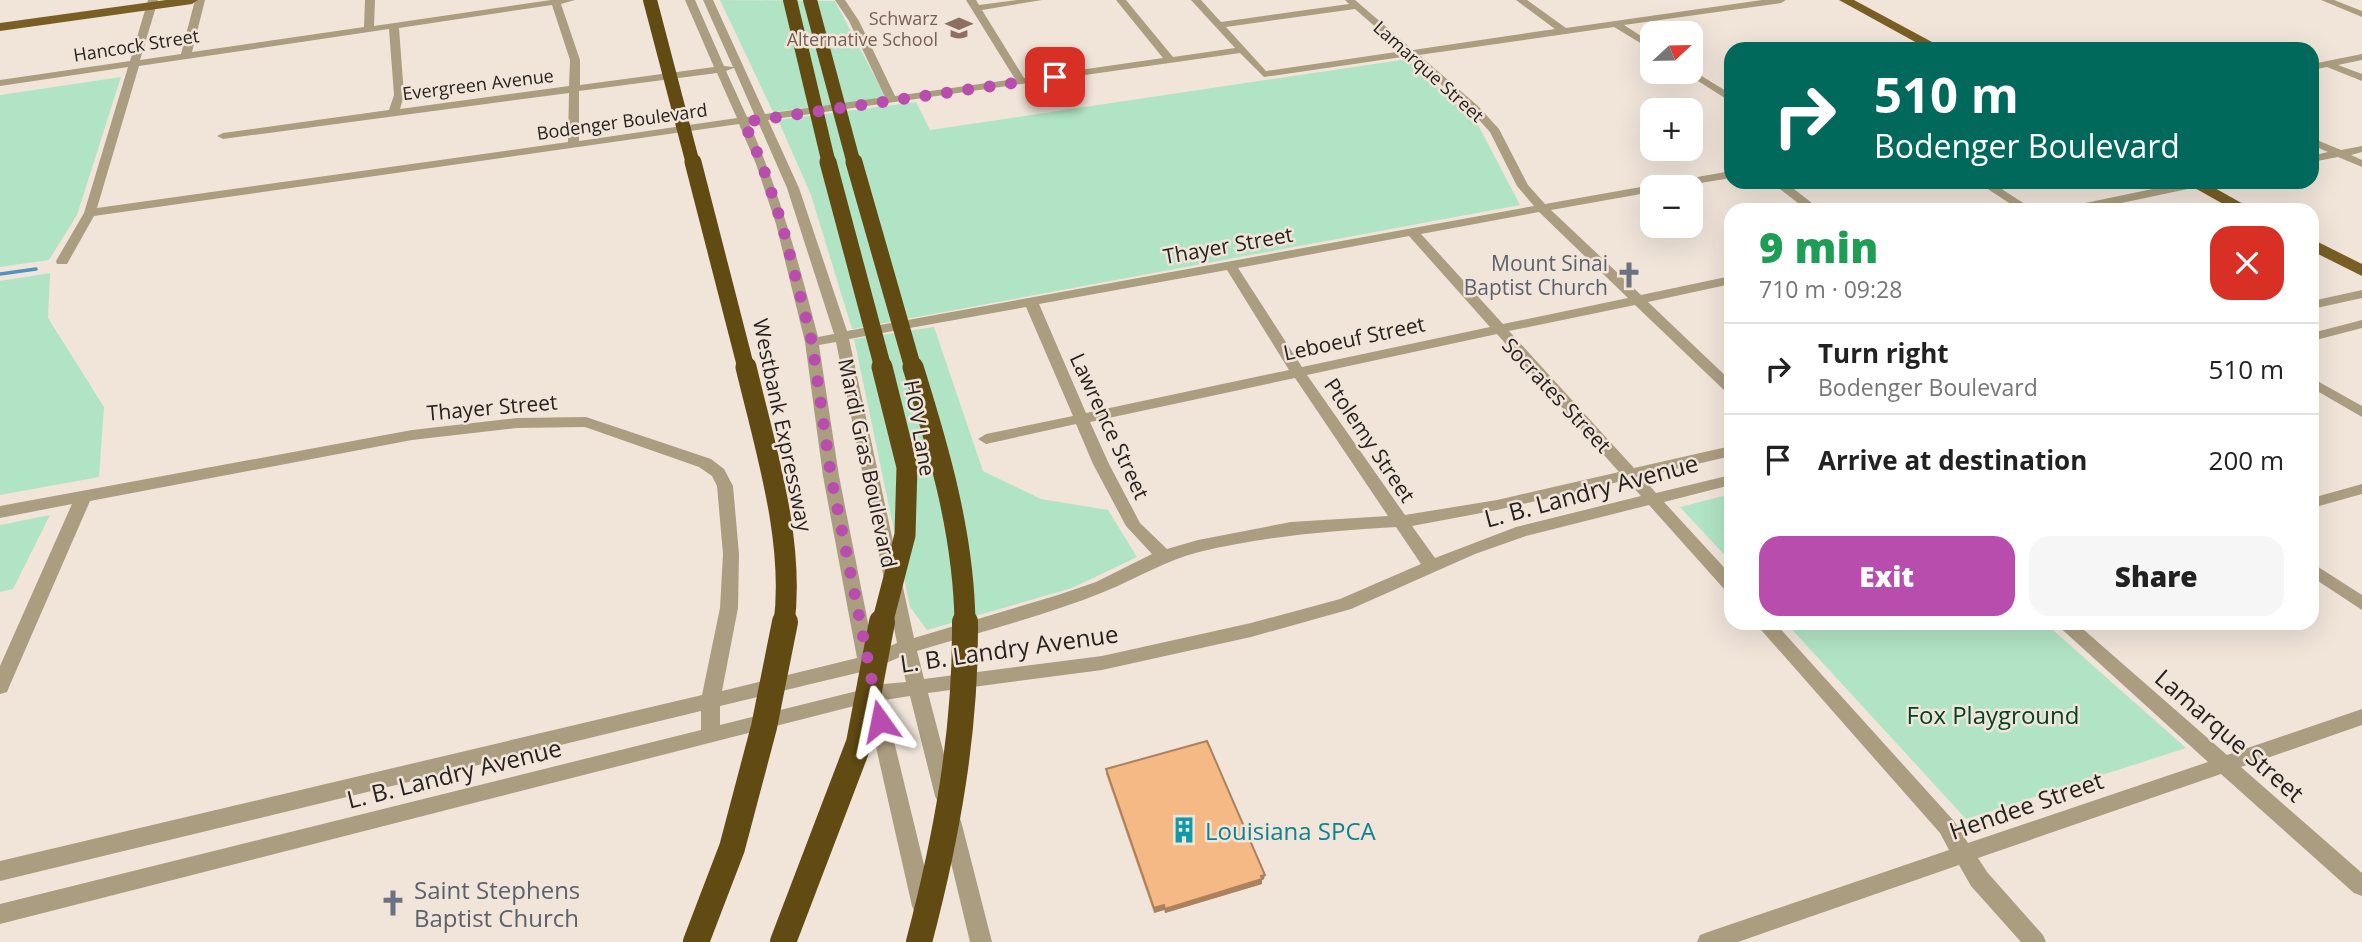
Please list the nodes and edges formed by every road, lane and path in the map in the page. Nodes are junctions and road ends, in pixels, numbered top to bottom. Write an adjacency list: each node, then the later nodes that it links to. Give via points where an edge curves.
1 (125, 0): 30 (main road)
2 (192, 0): 24 (main road)
3 (200, 0): 41 (street)
4 (370, 0): 35 (street)
5 (570, 0): 23 (street, Hancock Street)
6 (650, 0): 130 (highway, Westbank Expressway, bridge, via 745,363 776,491 784,550 785,620 764,727 732,848)
7 (690, 0): 48 (street, Mardi Gras Boulevard)
8 (708, 0): 46 (street, Mardi Gras Boulevard)
9 (790, 0): 131 (highway, HOV Lane, bridge, via 906,467 905,535 883,618 859,743)
10 (810, 0): 132 (highway, bridge, via 946,485 961,566 965,659 956,762 937,877)
11 (840, 0): 56 (street)
12 (1037, 0): 26 (street)
13 (1121, 0): 43 (street)
14 (1196, 0): 32 (street)
15 (1370, 0): 25 (street)
16 (1521, 0): 36 (street)
17 (1680, 0): 28 (street)
18 (1781, 0): 28 (street)
19 (1845, 0): 38 (main road)
20 (2326, 0): 29 (street)
21 (2347, 0): 27 (street)
22 (543, 2): 23 (street, Hancock Street); 34 (street, Hancock Street)
23 (556, 2): 53 (street, via 575,60)
24 (152, 3): 33 (main road); 47 (street)
25 (1353, 3): 32 (street); 40 (street, Lamarque Street)
26 (974, 4): 51 (street)
27 (2362, 6)
28 (1701, 12): 31 (street)
29 (2362, 14)
30 (0, 18)
31 (1616, 24): 36 (street); 37 (street)
32 (1219, 25): 39 (street)
33 (0, 27)
34 (394, 27): 35 (street, Hancock Street); 57 (street, via 399,94)
35 (369, 30): 41 (street, Hancock Street)
36 (1565, 32): 40 (street)
37 (1640, 39)
38 (1925, 42)
39 (1242, 50): 40 (street, via 1264,74); 43 (street, Bodenger Boulevard)
40 (1411, 53): 78 (street, Lamarque Street, via 1495,131 1523,186)
41 (186, 55): 47 (street, Hancock Street)
42 (2362, 58): 44 (street)
43 (1171, 61): 51 (street, Bodenger Boulevard)
44 (2328, 64): 45 (street); 49 (street)
45 (2319, 66)
46 (738, 67): 48 (street, Evergreen Avenue); 58 (street, Mardi Gras Boulevard)
47 (133, 68): 52 (street, Hancock Street); 54 (street, Hancock Street); 79 (street)
48 (722, 70): 53 (street, Evergreen Avenue); 59 (street, Mardi Gras Boulevard)
49 (2362, 78)
50 (1703, 81): 55 (street)
51 (1022, 82): 56 (street, Bodenger Boulevard)
52 (0, 83)
53 (574, 89): 57 (street, Evergreen Avenue); 62 (street)
54 (0, 93)
55 (1724, 94)
56 (892, 101): 58 (street, Bodenger Boulevard)
57 (394, 113): 60 (street, Evergreen Avenue)
58 (763, 120): 59 (street, Bodenger Boulevard); 93 (street, Mardi Gras Boulevard, via 806,220)
59 (744, 122): 62 (street, Bodenger Boulevard); 94 (street, Mardi Gras Boulevard, via 782,224)
60 (223, 136)
61 (2319, 144): 64 (street)
62 (573, 146): 79 (street, Bodenger Boulevard)
63 (2362, 149): 64 (street)
64 (2339, 154): 65 (street); 66 (street)
65 (2319, 158)
66 (2362, 164)
67 (1724, 175): 68 (street)
68 (1703, 179)
69 (1786, 189): 74 (street)
70 (1994, 189): 75 (street)
71 (2166, 189): 76 (street)
72 (2209, 189): 77 (main road)
73 (1640, 190): 78 (street, Thayer Street)
74 (1806, 203)
75 (2017, 203)
76 (2102, 203)
77 (2234, 203)
78 (1542, 208): 80 (street, Thayer Street); 87 (street, Lamarque Street)
79 (90, 214): 82 (street)
80 (1413, 233): 83 (street, Thayer Street); 91 (street, Socrates Street)
81 (2319, 248): 84 (main road)
82 (62, 261)
83 (1231, 266): 88 (street, Thayer Street); 95 (street, Ptolemy Street)
84 (2362, 271)
85 (1724, 282): 87 (street, Leboeuf Street)
86 (2362, 294): 89 (street)
87 (1639, 300): 91 (street, Leboeuf Street); 96 (street, Lamarque Street)
88 (1032, 304): 93 (street, Thayer Street); 99 (street, Lawrence Street)
89 (2319, 304)
90 (2362, 324): 92 (street)
91 (1497, 330): 95 (street, Leboeuf Street); 102 (street, Socrates Street)
92 (2319, 335)
93 (842, 338): 94 (street, Thayer Street); 117 (street, Mardi Gras Boulevard)
94 (812, 342): 118 (street, Mardi Gras Boulevard, via 831,476)
95 (1298, 372): 99 (street, Leboeuf Street); 109 (street, Ptolemy Street)
96 (1724, 382)
97 (2319, 386): 98 (street)
98 (2362, 412)
99 (1082, 417): 100 (street, Leboeuf Street); 110 (street, Lawrence Street, via 1134,526)
100 (986, 439)
101 (1724, 453): 102 (street, L. B. Landry Avenue)
102 (1632, 475): 106 (street, Socrates Street); 109 (street, L. B. Landry Avenue)
103 (1724, 483): 106 (street, L. B. Landry Avenue)
104 (2362, 489): 107 (street)
105 (84, 496): 108 (street, Thayer Street); 119 (street); 122 (street, Thayer Street, via 449,429 560,421 610,429 705,463 725,486 731,554 729,608)
106 (1653, 500): 111 (street, L. B. Landry Avenue, via 1522,531); 113 (street, Socrates Street)
107 (2319, 501)
108 (0, 512)
109 (1400, 522): 110 (street, L. B. Landry Avenue, via 1291,528); 111 (street, Ptolemy Street)
110 (1164, 556): 117 (street, L. B. Landry Avenue, via 1064,600)
111 (1431, 566): 120 (street, L. B. Landry Avenue, via 1345,604 1161,652)
112 (2319, 574): 114 (street)
113 (1724, 578)
114 (2362, 604)
115 (1770, 630): 126 (street, via 1947,827)
116 (2072, 630): 125 (street, Lamarque Street)
117 (907, 647): 118 (street, L. B. Landry Avenue); 120 (street, Mardi Gras Boulevard)
118 (867, 663): 121 (street, Mardi Gras Boulevard); 122 (street, L. B. Landry Avenue)
119 (0, 687)
120 (917, 687): 121 (street, L. B. Landry Avenue); 134 (street, Mardi Gras Boulevard)
121 (874, 694): 124 (street, L. B. Landry Avenue); 133 (street, Mardi Gras Boulevard)
122 (710, 702): 124 (street, Thayer Street); 127 (street, L. B. Landry Avenue)
123 (2362, 717): 125 (street, Hendee Street)
124 (711, 736): 129 (street, L. B. Landry Avenue)
125 (2224, 764): 126 (street, Hendee Street); 128 (street, Lamarque Street)
126 (1963, 854): 135 (street, Hendee Street); 136 (street)
127 (0, 871)
128 (2362, 886)
129 (0, 914)
130 (696, 942)
131 (783, 942)
132 (919, 942)
133 (929, 942)
134 (981, 942)
135 (1708, 942)
136 (2035, 942)

